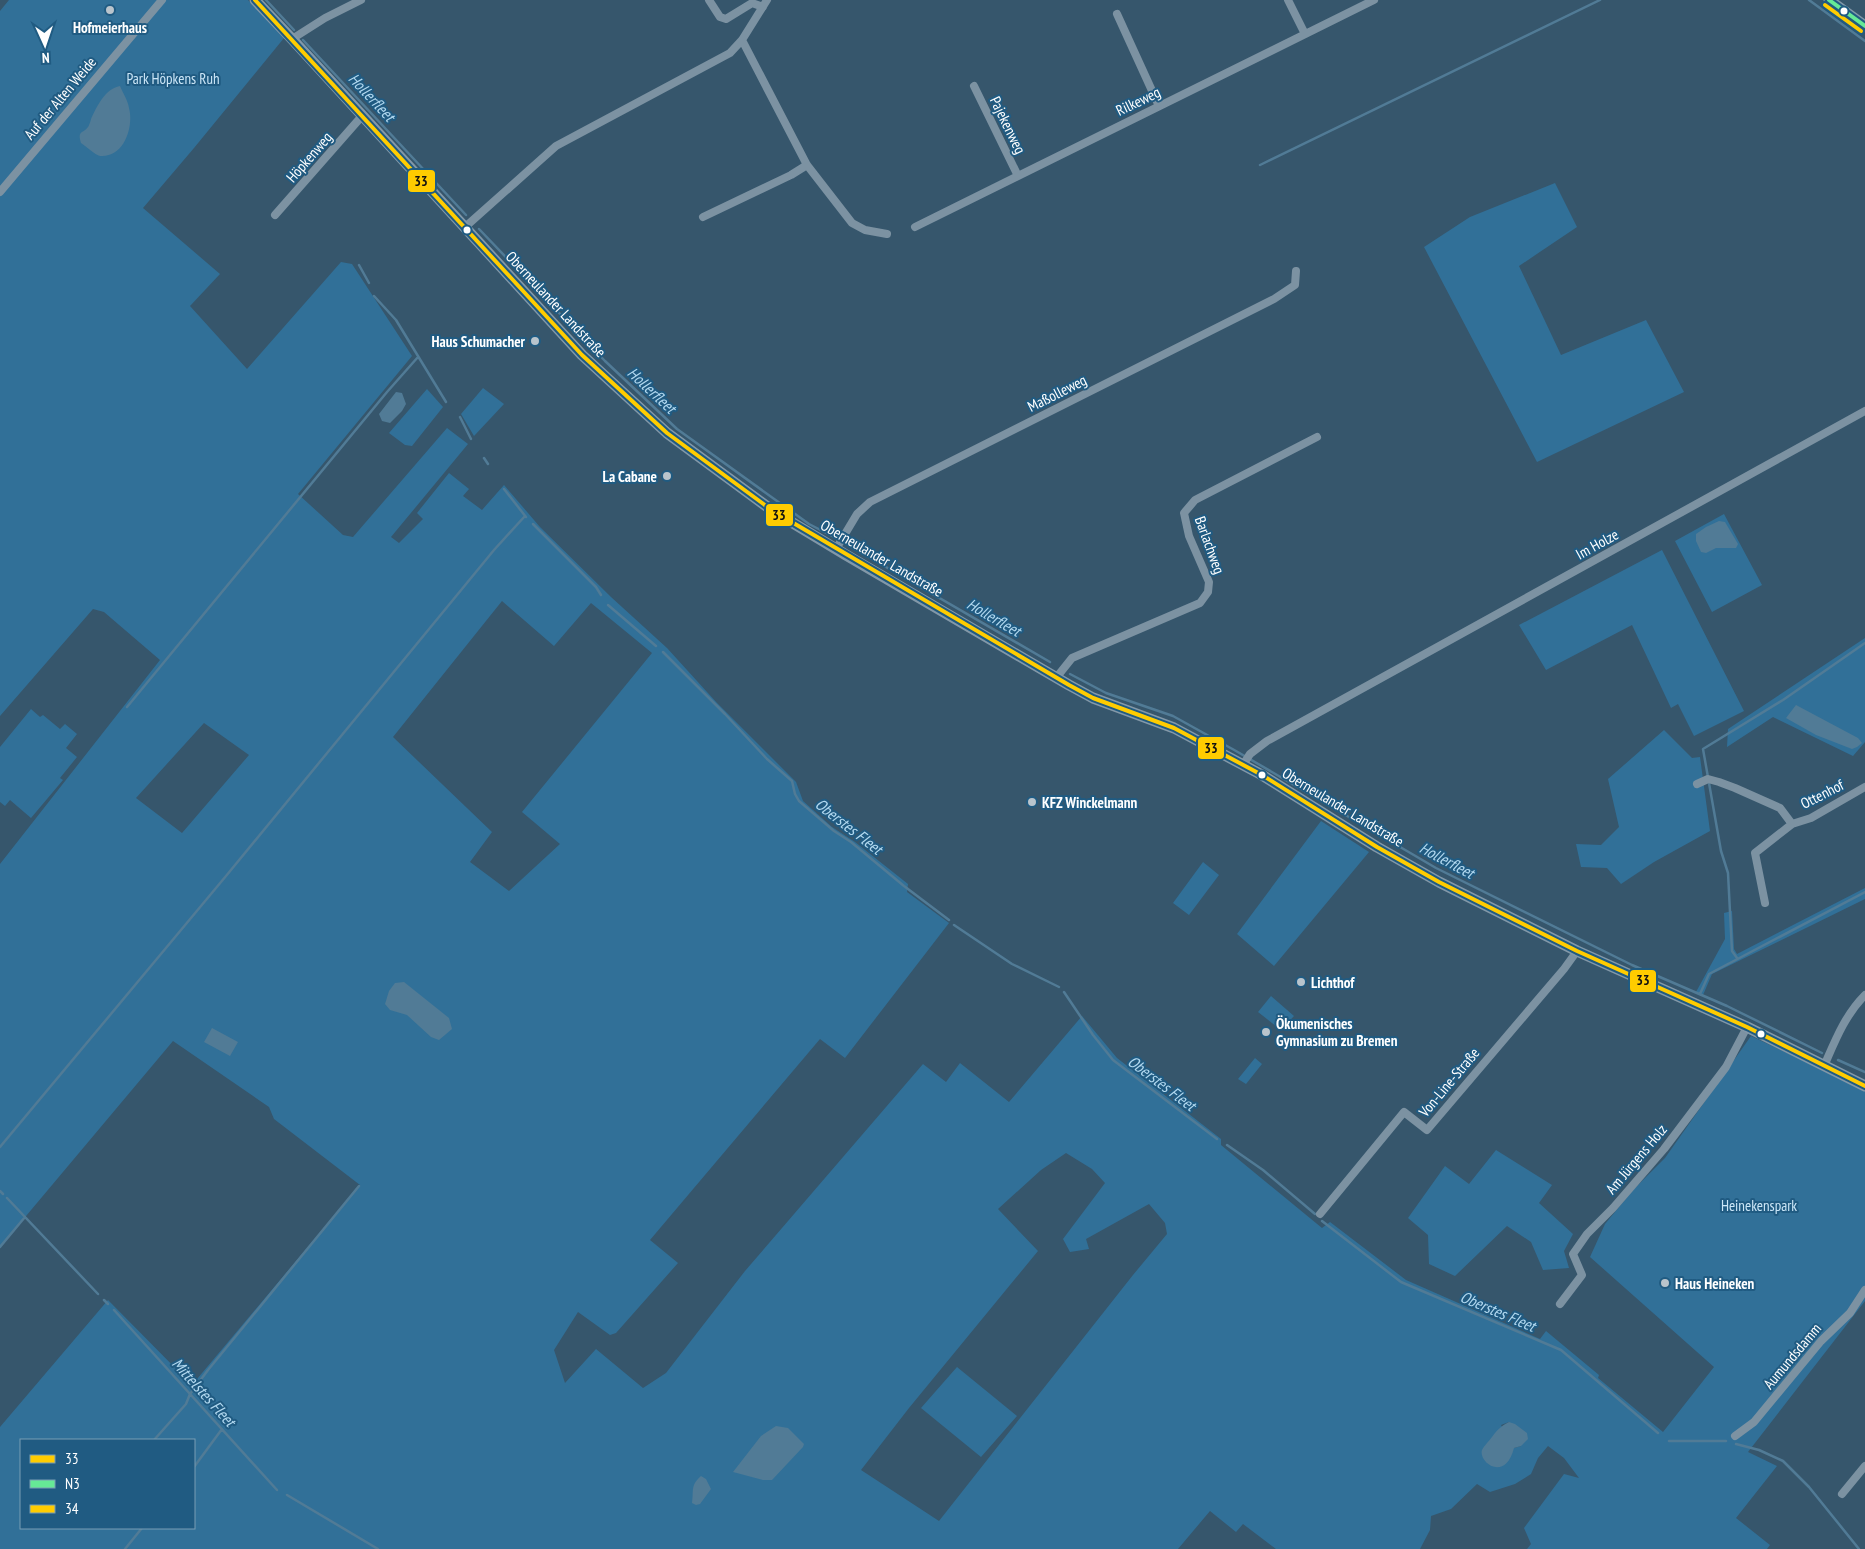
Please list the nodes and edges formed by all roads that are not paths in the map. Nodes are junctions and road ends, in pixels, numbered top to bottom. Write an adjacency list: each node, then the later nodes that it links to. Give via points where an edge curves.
1 (162, 0): 19 (street, Auf der Alten Weide)
2 (254, 0): 12 (street, Oberneulander Landstraße)
3 (361, 0): 12 (street)
4 (709, 0): 8 (street, via 720,17 726,19 752,3)
5 (1288, 0): 11 (street)
6 (1374, 0): 11 (street, Rilkeweg)
7 (1829, 0): 10 (street)
8 (765, 3): 13 (street)
9 (1117, 14): 15 (street)
10 (1865, 26)
11 (1305, 34): 15 (street, Rilkeweg)
12 (292, 39): 16 (street, Oberneulander Landstraße)
13 (742, 40): 17 (street); 23 (street, via 730,53 704,68 556,146)
14 (974, 86): 18 (street, Pajekenweg)
15 (1159, 106): 18 (street, Rilkeweg)
16 (362, 116): 20 (street, Höpkenweg); 23 (street, Oberneulander Landstraße)
17 (807, 165): 21 (street); 24 (street, via 852,223 865,230)
18 (1018, 176): 22 (street, Rilkeweg)
19 (0, 192)
20 (275, 215)
21 (703, 217)
22 (915, 227)
23 (464, 228): 28 (street, Oberneulander Landstraße, via 582,355 667,433 760,502)
24 (887, 234)
25 (1296, 271): 28 (street, Maßolleweg, via 1295,285 1274,299 870,502 857,514)
26 (1865, 411): 30 (street, Im Holze, via 1268,741)
27 (1317, 437): 29 (street, Barlachweg, via 1195,500 1184,513 1189,536 1209,582 1208,592 1200,603 1072,658)
28 (836, 549): 29 (street, Oberneulander Landstraße)
29 (1056, 678): 30 (street, Oberneulander Landstraße, via 1093,698)
30 (1247, 759): 35 (street, Oberneulander Landstraße, via 1377,847)
31 (1697, 784): 33 (street, Ottenhof, via 1708,779 1735,788 1780,808)
32 (1865, 787): 33 (street, Ottenhof, via 1811,818)
33 (1792, 824): 34 (street, Ottenhof, via 1755,853)
34 (1765, 903)
35 (1577, 951): 37 (street, Oberneulander Landstraße); 40 (street, Von-Line-Straße, via 1427,1130 1404,1112)
36 (1865, 996): 38 (street, via 1843,1025)
37 (1747, 1027): 38 (street, Oberneulander Landstraße); 42 (street, Am Jürgens Holz, via 1726,1067 1664,1149 1581,1241 1573,1254 1582,1275)
38 (1824, 1066): 39 (street, Oberneulander Landstraße)
39 (1865, 1086)
40 (1320, 1214)
41 (1865, 1290): 43 (street, Aumundsdamm, via 1850,1313 1821,1341 1754,1422)
42 (1560, 1304)
43 (1735, 1436)
44 (1865, 1466): 45 (street)
45 (1842, 1494)

